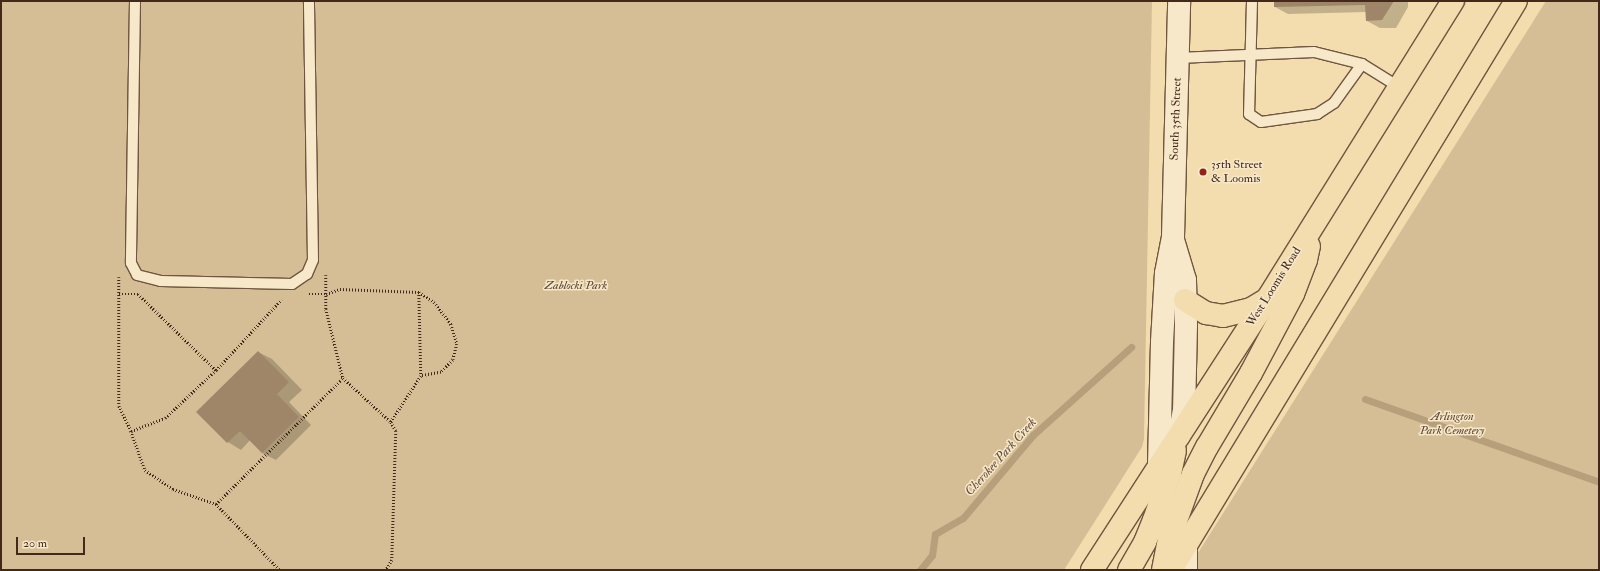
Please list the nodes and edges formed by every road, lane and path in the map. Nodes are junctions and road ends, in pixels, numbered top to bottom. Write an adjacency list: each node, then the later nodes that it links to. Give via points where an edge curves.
1 (135, 1): 2 (lane, via 131,263 137,275 161,281 292,284 307,274 313,260)
2 (309, 1)
3 (1179, 1): 8 (main road, South 35th Street)
4 (1252, 1): 7 (lane)
5 (1453, 1): 10 (main road, West Loomis Road)
6 (1516, 1): 32 (main road)
7 (1250, 54): 8 (lane); 9 (lane, via 1314,52); 9 (lane, via 1249,114 1260,122 1317,114 1334,103)
8 (1178, 58): 12 (main road, South 35th Street)
9 (1362, 64): 10 (lane)
10 (1399, 87): 11 (main road, West Loomis Road)
11 (1315, 221): 22 (main road, West Loomis Road); 37 (main road, via 1306,260 1293,294 1193,474 1169,540)
12 (1173, 236): 23 (main road, South 35th Street, via 1185,280); 30 (main road, South 35th Street, via 1166,274)
13 (119, 270): 16 (path)
14 (326, 270): 21 (path)
15 (419, 292): 21 (path, via 340,289); 25 (path); 25 (path, via 434,302 450,324 457,344 453,360 441,372)
16 (119, 294): 17 (path); 28 (path, via 119,406)
17 (138, 294): 18 (path); 24 (path)
18 (146, 294)
19 (286, 294): 24 (path)
20 (302, 294): 21 (path)
21 (326, 294): 26 (path, via 326,309)
22 (1268, 298): 23 (main road, via 1251,309 1223,316 1206,313); 29 (main road, West Loomis Road)
23 (1185, 300): 29 (main road, South 35th Street, via 1184,397)
24 (216, 370): 28 (path, via 165,418)
25 (421, 376): 27 (path)
26 (343, 378): 27 (path); 31 (path)
27 (391, 422): 34 (path, via 396,431 392,560)
28 (131, 431): 31 (path, via 144,470 172,489)
29 (1178, 436): 30 (main road, West Loomis Road); 36 (main road, via 1170,474 1154,520)
30 (1159, 465): 35 (main road, West Loomis Road)
31 (216, 504): 33 (path)
32 (1186, 546): 38 (main road); 39 (main road)
33 (280, 570)
34 (386, 570)
35 (1092, 570)
36 (1129, 570)
37 (1163, 570)
38 (1172, 570)
39 (1186, 570)

